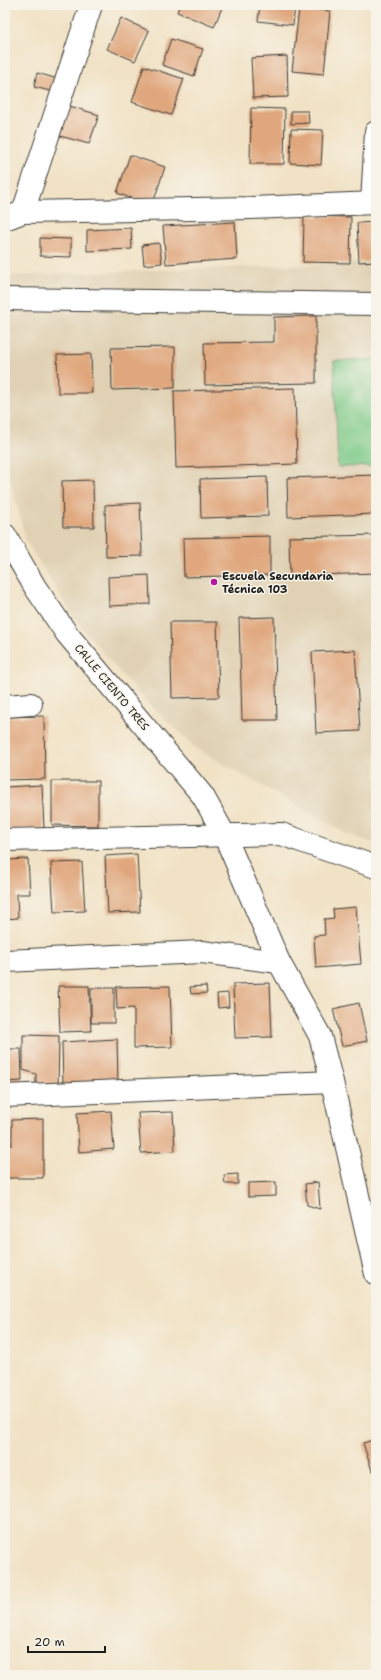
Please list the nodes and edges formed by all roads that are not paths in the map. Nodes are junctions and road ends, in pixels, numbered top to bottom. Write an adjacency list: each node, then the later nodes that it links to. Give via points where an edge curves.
1 (91, 5): 4 (street)
2 (376, 132): 3 (street)
3 (374, 203): 4 (street)
4 (14, 216)
5 (5, 299): 6 (street)
6 (376, 304)
7 (5, 535): 10 (street, CALLE CIENTO TRES, via 35,587 67,634 203,796)
8 (31, 704): 9 (street)
9 (5, 706)
10 (224, 834): 11 (street); 12 (street, via 282,834); 14 (street, CALLE CIENTO TRES)
11 (5, 840)
12 (376, 868)
13 (5, 961): 14 (street, via 202,952)
14 (279, 962): 15 (street, CALLE CIENTO TRES, via 320,1036)
15 (332, 1082): 16 (street); 17 (street, CALLE CIENTO TRES)
16 (5, 1096)
17 (376, 1274)

